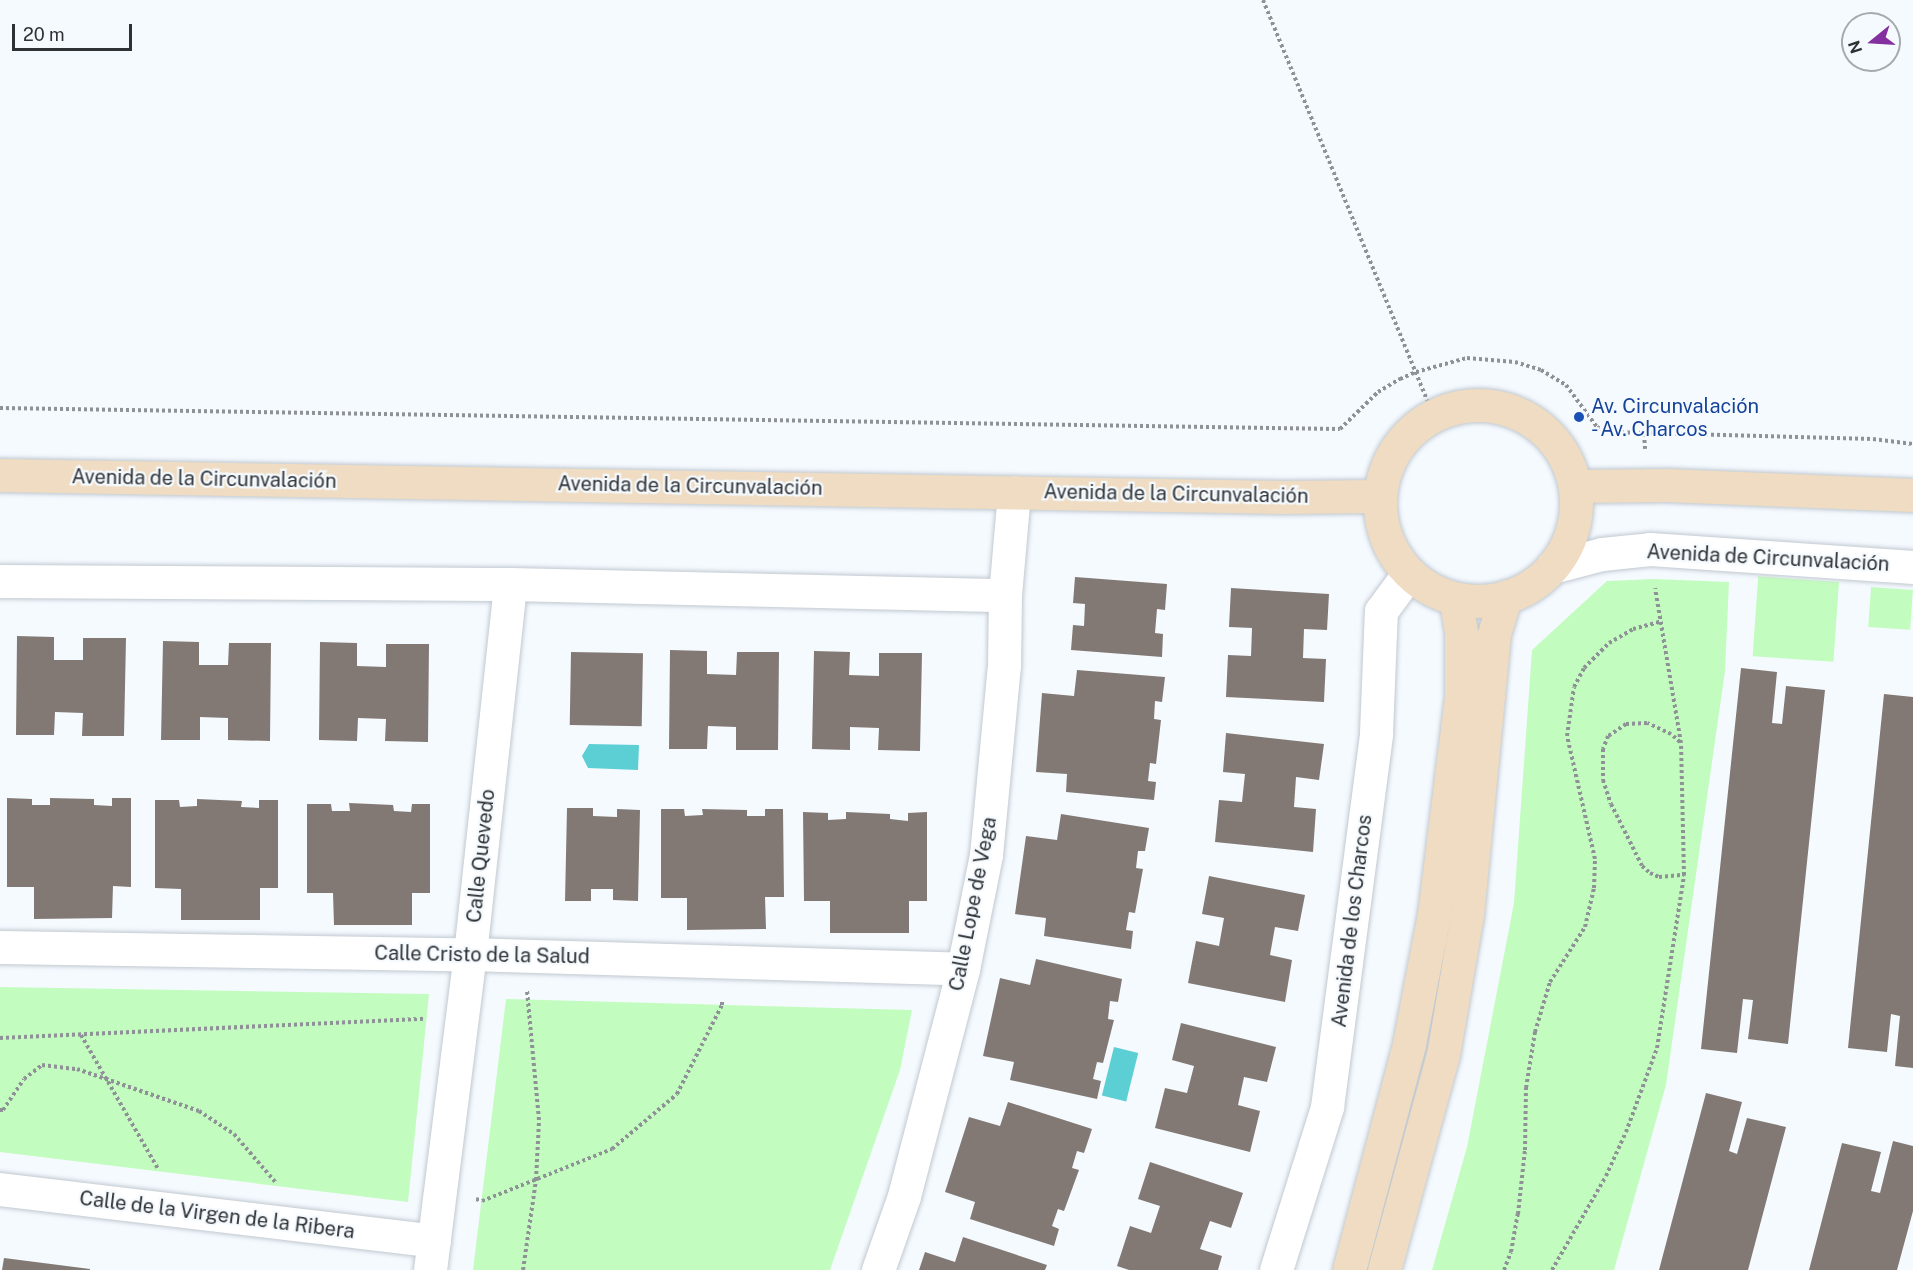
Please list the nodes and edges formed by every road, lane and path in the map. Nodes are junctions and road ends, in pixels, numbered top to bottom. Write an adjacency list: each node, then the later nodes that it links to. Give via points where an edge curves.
1 (1263, 0): 2 (path)
2 (1416, 372): 3 (path, via 1378,392 1340,429); 4 (path); 5 (path, via 1467,358 1515,362 1541,370 1566,385 1597,427 1610,432)
3 (0, 408)
4 (1433, 415): 9 (street, via 1467,405 1485,405 1531,420 1552,438 1569,466); 12 (street, via 1404,437 1388,464)
5 (1644, 434): 6 (path, via 1873,439); 8 (path)
6 (1913, 444)
7 (0, 475): 10 (street, Avenida de la Circunvalación)
8 (1647, 484): 9 (street); 11 (street)
9 (1575, 486): 14 (street, via 1575,515 1570,534)
10 (1014, 492): 12 (street, Avenida de la Circunvalación); 19 (street, Calle Lope de Vega)
11 (1913, 495)
12 (1380, 496): 16 (street, via 1387,540)
13 (1650, 549): 14 (street, Avenida de Circunvalación, via 1602,554); 15 (street, Avenida de Circunvalación); 22 (path)
14 (1552, 567): 20 (street, via 1530,586)
15 (1913, 567)
16 (1409, 573): 21 (street, via 1431,589); 43 (street, Avenida de los Charcos, via 1381,611 1376,733 1327,1107)
17 (0, 581): 18 (street)
18 (510, 585): 19 (street); 26 (street, Calle Quevedo)
19 (1005, 595): 29 (street, Calle Lope de Vega, via 1004,666 986,855)
20 (1505, 597): 21 (street, via 1481,601); 45 (street, via 1494,634 1467,915 1443,1055)
21 (1456, 599): 44 (street, via 1461,632 1461,698 1434,914 1409,1044)
22 (1662, 621): 23 (path); 46 (path, via 1633,629 1609,643 1584,668 1574,687 1567,736 1595,859 1594,888 1585,927 1550,982 1535,1032 1526,1088 1518,1214)
23 (1681, 743): 24 (path); 24 (path, via 1647,723 1626,724 1608,736 1602,763 1609,799 1642,866 1659,877)
24 (1684, 875): 47 (path, via 1657,1048 1606,1176)
25 (0, 947): 26 (street, Calle Cristo de la Salud)
26 (470, 954): 27 (street, Calle Cristo de la Salud); 30 (street, Calle Quevedo)
27 (518, 956): 28 (street, Calle Cristo de la Salud); 35 (path, via 530,1011 539,1120)
28 (726, 962): 29 (street, Calle Cristo de la Salud); 35 (path, via 722,1005 677,1094 612,1149)
29 (963, 969): 42 (street, Calle Lope de Vega, via 904,1196)
30 (463, 1015): 31 (path); 37 (street, Calle Quevedo)
31 (81, 1035): 32 (path); 33 (path)
32 (0, 1038)
33 (106, 1080): 34 (path, via 77,1069 42,1065 24,1079); 38 (path); 39 (path, via 200,1111 234,1134 279,1187)
34 (0, 1110)
35 (536, 1179): 37 (path, via 482,1201); 41 (path)
36 (0, 1189): 38 (street, Calle de la Virgen de la Ribera)
37 (440, 1191): 40 (street, Calle Quevedo)
38 (184, 1210): 39 (street, Calle de la Virgen de la Ribera)
39 (292, 1223): 40 (street, Calle de la Virgen de la Ribera)
40 (432, 1255)
41 (523, 1270)
42 (878, 1270)
43 (1276, 1270)
44 (1349, 1270)
45 (1384, 1270)
46 (1504, 1270)
47 (1552, 1270)

